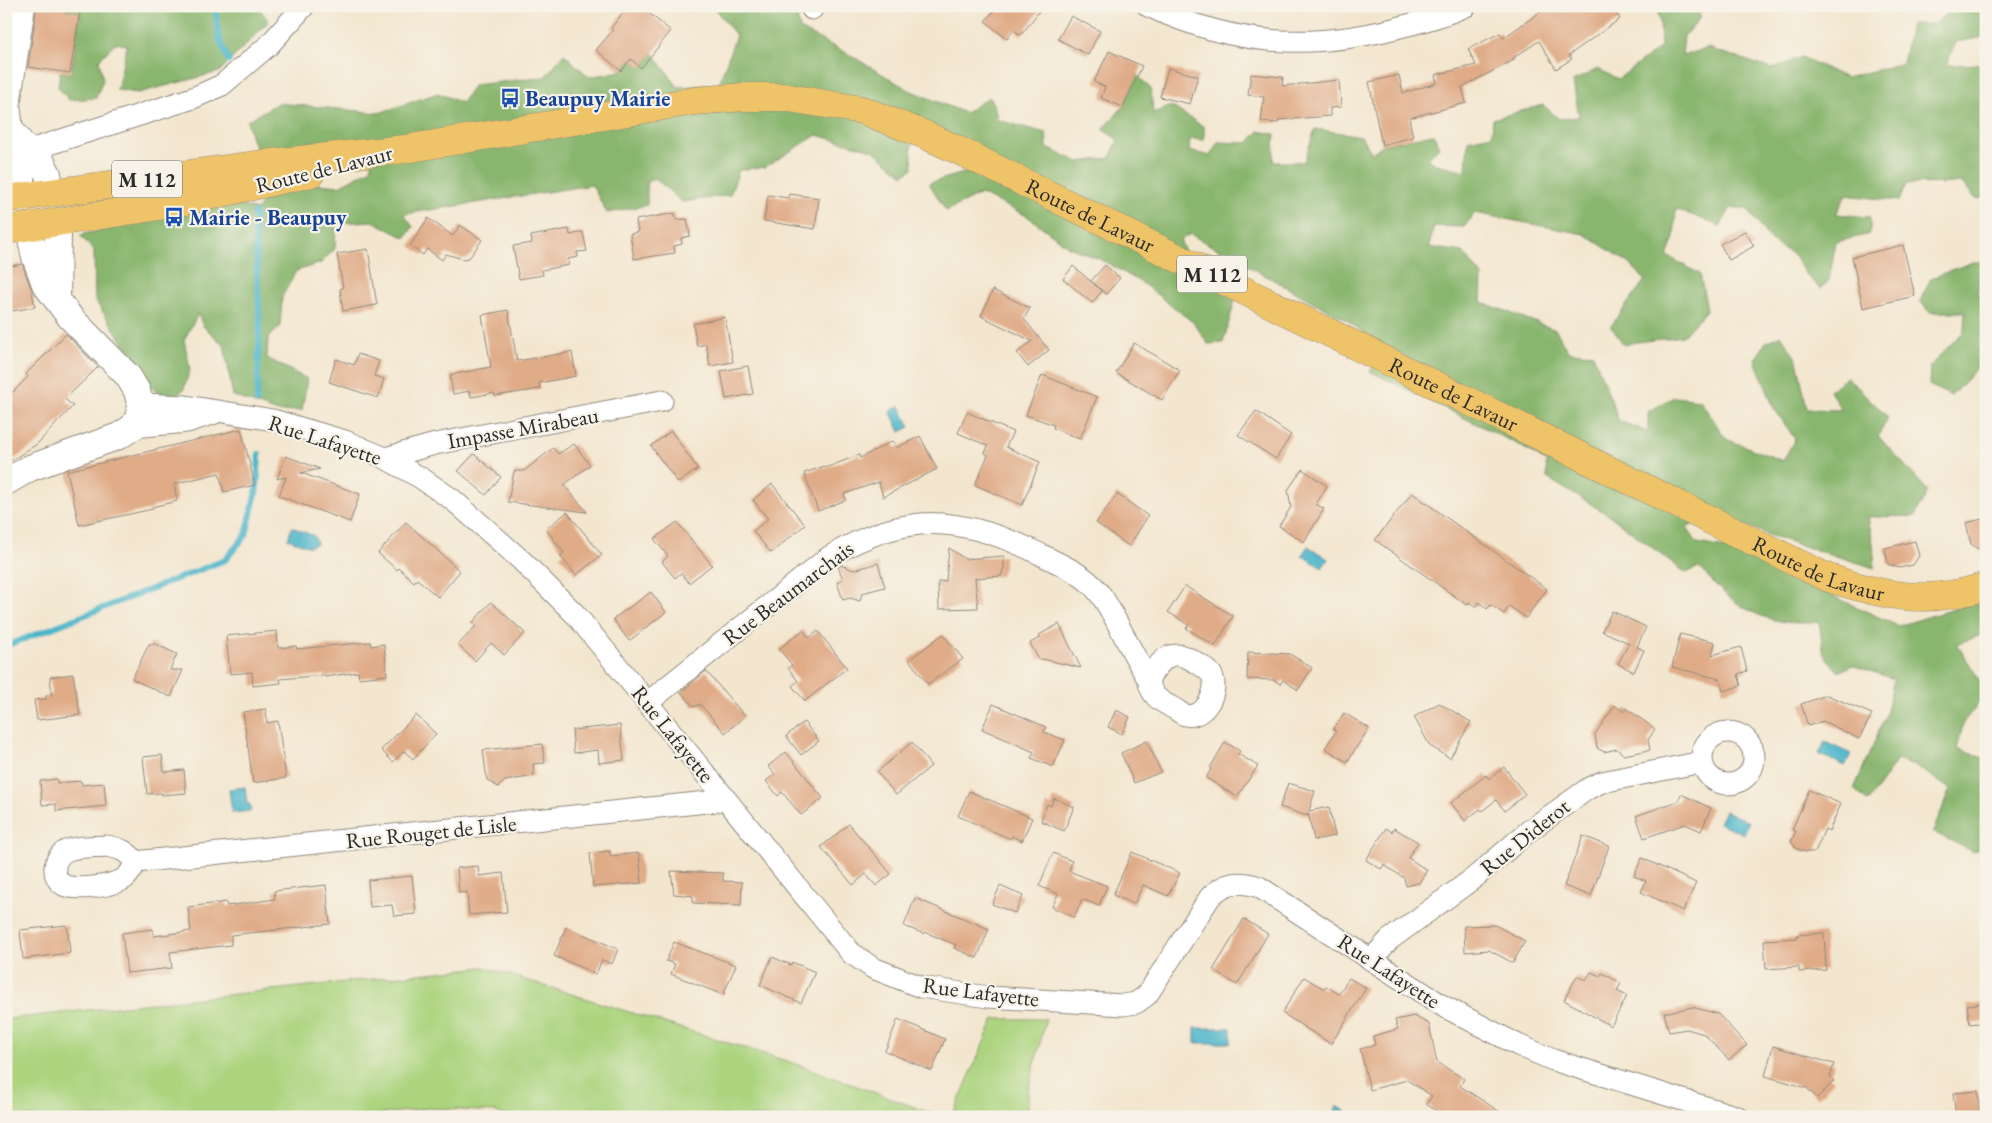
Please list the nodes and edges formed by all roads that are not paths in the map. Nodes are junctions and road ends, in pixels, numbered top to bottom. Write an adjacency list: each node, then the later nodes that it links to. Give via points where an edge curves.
1 (22, 6): 6 (street, via 7,105)
2 (304, 6): 6 (street, via 269,45 222,85 193,98)
3 (1148, 6): 4 (street, via 1197,26 1229,34 1302,43 1390,30)
4 (1466, 6)
5 (405, 150): 7 (main road, Route de Lavaur / M 112, via 271,163); 9 (main road, Route de Lavaur / M 112, via 172,204); 16 (main road, Route de Lavaur / M 112, via 694,101 783,96 862,110 958,150 1826,577 1860,588 1914,597 1940,597)
6 (16, 152): 7 (street, via 42,162); 8 (street, via 21,178)
7 (51, 192): 8 (main road, Route de Lavaur / M 112); 9 (main road)
8 (15, 198): 10 (main road)
9 (56, 222): 10 (main road, Route de Lavaur / M 112); 11 (street)
10 (17, 228): 11 (street, via 35,257 45,284)
11 (57, 298): 13 (street, via 70,317 128,376 137,391)
12 (662, 401): 14 (street, Impasse Mirabeau, via 435,444)
13 (136, 416): 14 (street, Rue Lafayette, via 186,406 273,420 345,441); 15 (street, via 119,436 30,468)
14 (385, 458): 18 (street, Rue Lafayette, via 453,500 521,560 576,615)
15 (6, 482)
16 (1986, 586)
17 (1148, 679): 18 (street, Rue Beaumarchais, via 1106,603 1078,574 999,536 951,524 925,523 876,532 829,557)
18 (647, 702): 20 (street, Rue Lafayette)
19 (1702, 762): 22 (street, Rue Diderot, via 1602,782 1589,788 1389,940)
20 (726, 800): 21 (street, Rue Rouget de Lisle); 22 (street, Rue Lafayette, via 851,953 873,968 920,987 988,997 1123,1005 1136,1003 1147,995 1210,896 1219,888 1238,882 1259,888)
21 (135, 862)
22 (1371, 960): 23 (street, Rue Lafayette, via 1443,1006 1553,1060)
23 (1738, 1117)

